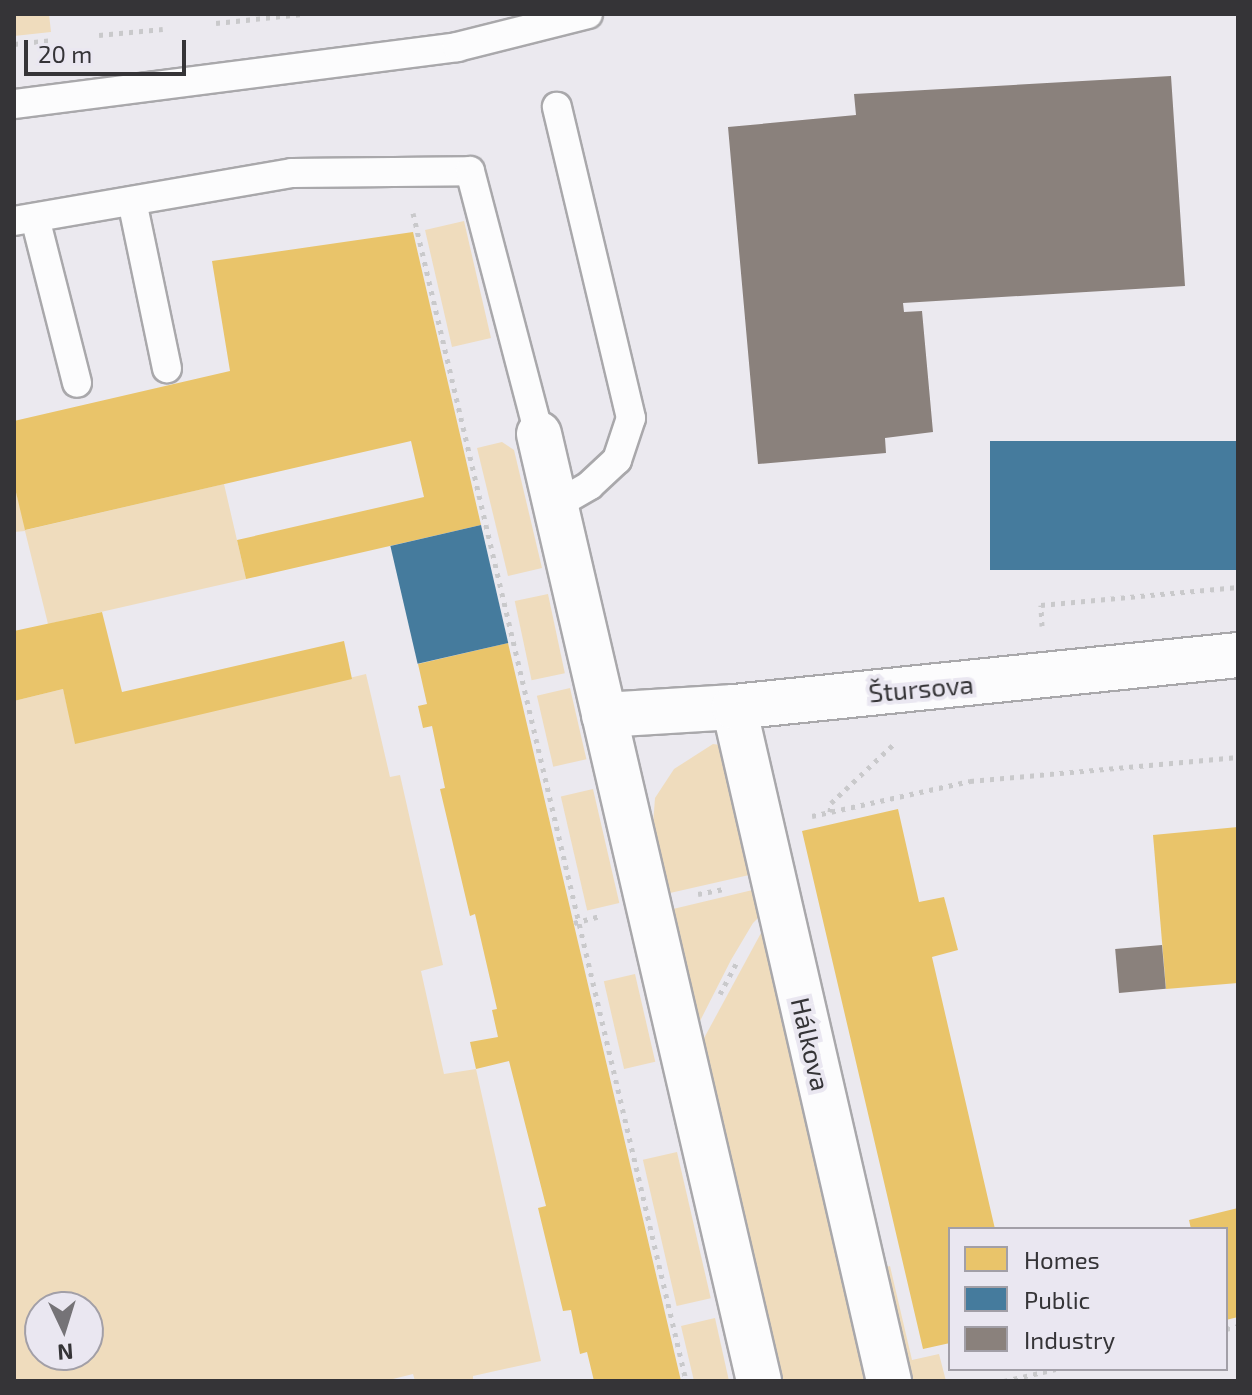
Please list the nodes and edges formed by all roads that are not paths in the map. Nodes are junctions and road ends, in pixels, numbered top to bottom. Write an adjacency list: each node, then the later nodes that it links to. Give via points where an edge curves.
1 (588, 14): 2 (lane, via 457,47)
2 (14, 104)
3 (557, 107): 9 (lane, via 631,418 617,460 590,485)
4 (132, 201): 5 (lane); 6 (lane); 8 (lane, via 292,173 470,171)
5 (24, 220): 7 (lane)
6 (167, 368)
7 (77, 383)
8 (539, 434): 9 (street)
9 (556, 505): 12 (street)
10 (1238, 655): 11 (street, Štursova)
11 (734, 707): 12 (street, Štursova); 14 (street, Hálkova)
12 (604, 715): 13 (street)
13 (759, 1381)
14 (889, 1381)

